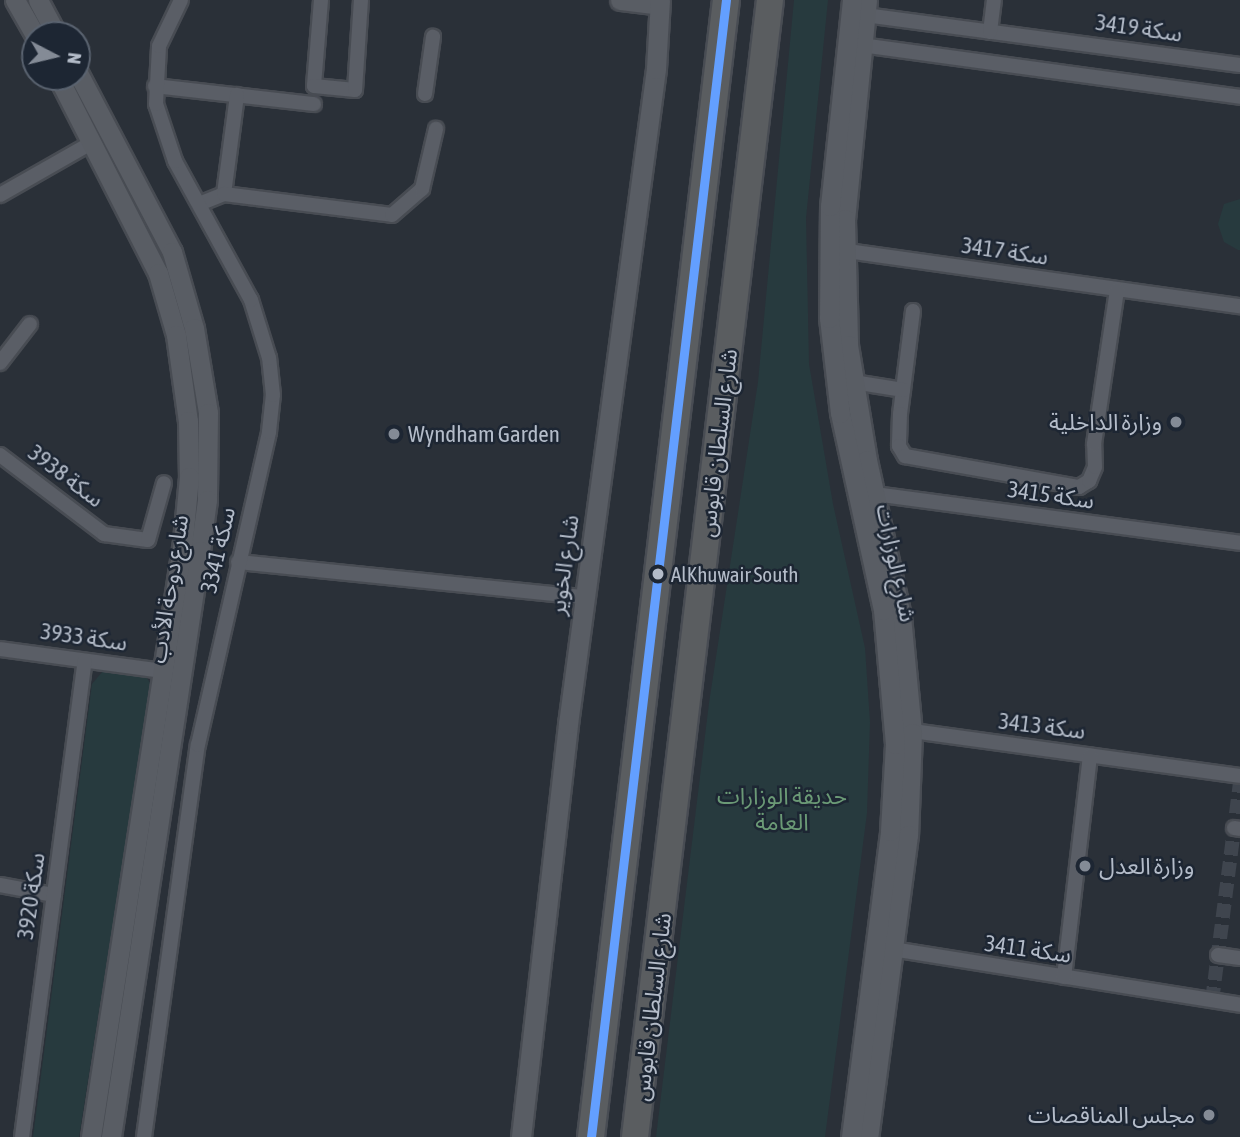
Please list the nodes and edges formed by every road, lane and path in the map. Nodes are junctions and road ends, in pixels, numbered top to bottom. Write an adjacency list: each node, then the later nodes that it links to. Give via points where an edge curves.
1 (15, 0): 12 (street)
2 (38, 0): 13 (street)
3 (181, 0): 18 (street, سكة 3341, via 159,46)
4 (321, 0): 5 (street, via 314,86 355,90)
5 (361, 0)
6 (620, 0): 10 (street)
7 (726, 0): 65 (highway, شارع السلطان قابوس)
8 (770, 0): 66 (highway, شارع السلطان قابوس)
9 (994, 0): 14 (street)
10 (660, 2): 44 (street, شارع الخوير, via 656,69)
11 (860, 4): 14 (street, سكة 3419); 16 (street, شارع الوزارات); 27 (street, شارع الوزارات)
12 (27, 21)
13 (49, 21)
14 (990, 32): 17 (street, سكة 3419)
15 (433, 37): 21 (street)
16 (862, 47): 23 (street); 31 (street, شارع الوزارات)
17 (1240, 65)
18 (155, 86): 22 (street); 30 (street, سكة 3341, via 162,128)
19 (66, 91): 26 (street, شارع دوحة الأدب)
20 (87, 91): 62 (street, شارع دوحة الأدب, via 172,252 203,369 209,434 200,551)
21 (425, 94)
22 (237, 95): 24 (street); 28 (street)
23 (1240, 97)
24 (314, 104)
25 (436, 129): 28 (street, via 422,189 392,215)
26 (93, 142): 29 (street); 48 (street, شارع دوحة الأدب, via 158,273 184,381 189,477)
27 (832, 175): 31 (street, via 833,238); 37 (street, شارع الوزارات, via 828,287)
28 (224, 194): 30 (street)
29 (0, 195)
30 (199, 204): 43 (street, سكة 3341, via 251,300 271,383 269,432)
31 (845, 252): 32 (street, سكة 3417); 37 (street, شارع الوزارات, via 848,345)
32 (1117, 290): 33 (street, سكة 3417); 38 (street, via 1094,444 1095,467 1089,481 1079,487 905,456 899,446)
33 (1240, 306)
34 (914, 311): 38 (street)
35 (30, 324): 36 (street)
36 (0, 363)
37 (844, 380): 38 (street); 41 (street, شارع الوزارات)
38 (903, 390)
39 (0, 455): 40 (street, سكة 3938, via 104,534 148,540)
40 (164, 483)
41 (865, 493): 42 (street, سكة 3415); 47 (street, شارع الوزارات); 49 (street, شارع الوزارات, via 901,616)
42 (1240, 543)
43 (239, 562): 44 (street); 63 (street, سكة 3341, via 198,745)
44 (584, 597): 64 (street, شارع الخوير)
45 (0, 649): 46 (street, سكة 3933)
46 (85, 661): 48 (street, سكة 3933); 54 (street, سكة 3920)
47 (891, 666): 49 (street, via 900,723); 52 (street, شارع الوزارات, via 894,764)
48 (162, 671): 61 (street, شارع دوحة الأدب)
49 (912, 733): 50 (street, سكة 3413); 55 (street, شارع الوزارات, via 908,835)
50 (1090, 755): 51 (street, سكة 3413); 58 (street)
51 (1240, 776)
52 (885, 873): 55 (street, via 880,937); 67 (street, شارع الوزارات)
53 (0, 885): 54 (street)
54 (54, 895): 60 (street, سكة 3920)
55 (892, 952): 58 (street, سكة 3411); 68 (street, شارع الوزارات)
56 (1218, 955): 57 (street)
57 (1240, 958)
58 (1064, 978): 59 (street, سكة 3411)
59 (1240, 1005)
60 (22, 1137)
61 (90, 1137)
62 (111, 1137)
63 (144, 1137)
64 (521, 1137)
65 (591, 1137)
66 (635, 1137)
67 (852, 1137)
68 (868, 1137)

